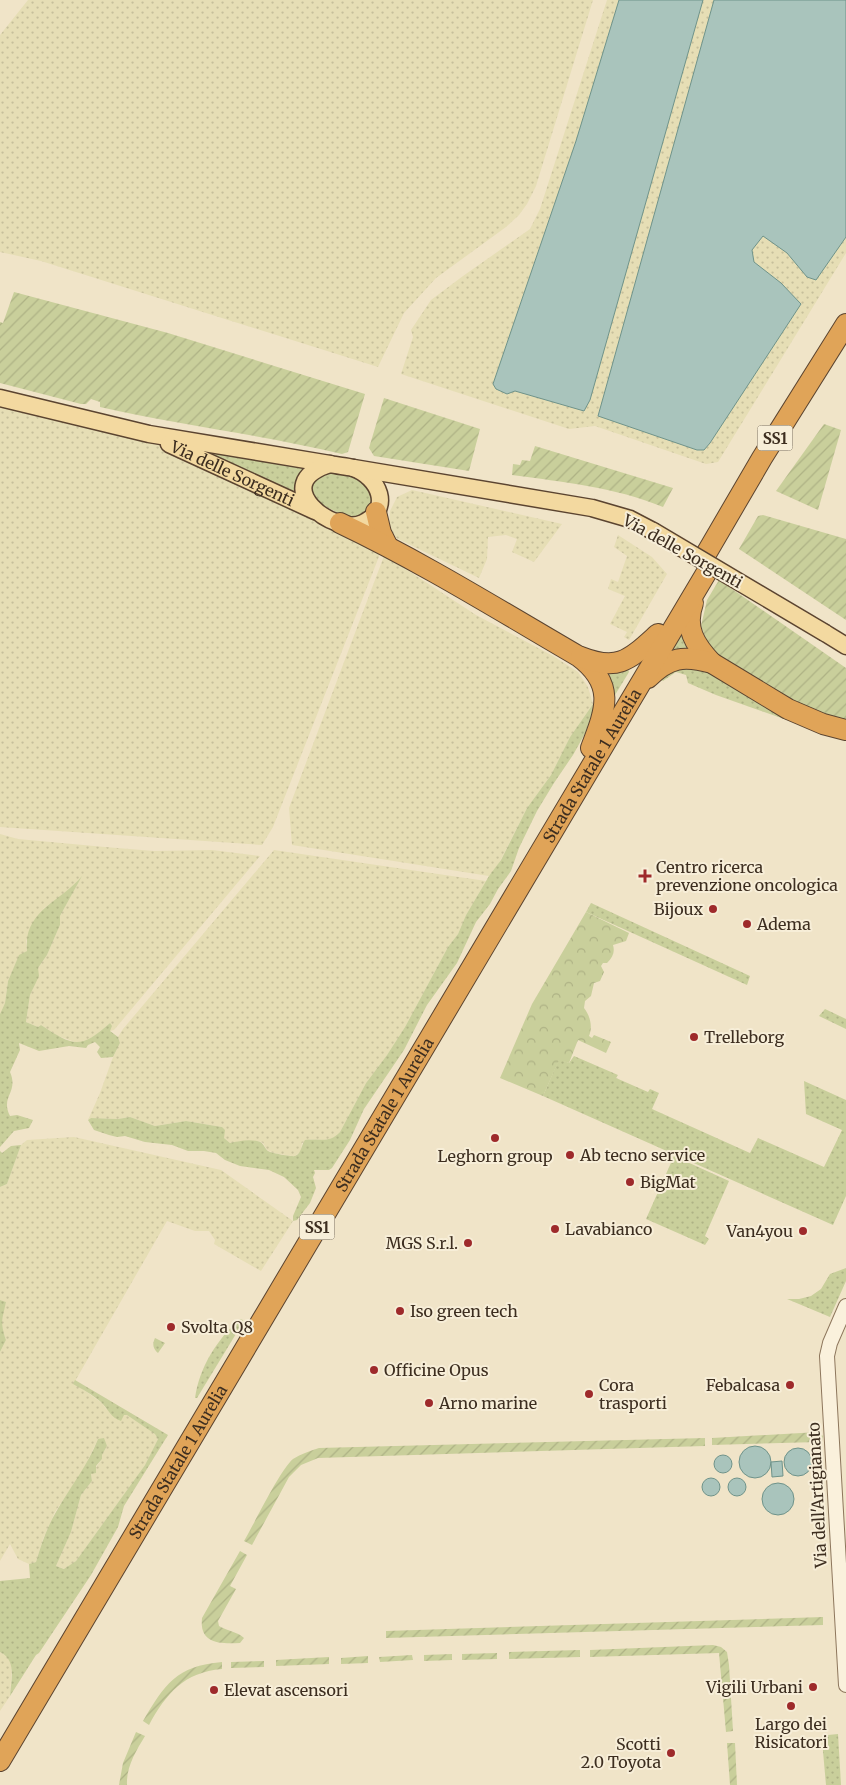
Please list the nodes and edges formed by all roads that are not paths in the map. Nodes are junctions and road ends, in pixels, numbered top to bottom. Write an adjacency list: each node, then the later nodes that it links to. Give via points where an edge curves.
1 (846, 324): 12 (highway, Strada Statale 1 Aurelia / SS1, via 752,475)
2 (846, 343): 12 (highway, Strada Statale 1 Aurelia / SS1)
3 (0, 398): 4 (main road, Via delle Sorgenti)
4 (149, 434): 5 (main road, Via delle Sorgenti); 9 (main road, Via delle Sorgenti)
5 (330, 464): 6 (main road, Via delle Sorgenti); 9 (main road, Via delle Sorgenti, via 311,473 305,484 304,494)
6 (354, 468): 7 (main road, Via delle Sorgenti); 8 (main road, Via delle Sorgenti, via 375,483 380,497)
7 (416, 480): 8 (main road, Via delle Sorgenti, via 401,483 389,492); 14 (main road, Via delle Sorgenti, bridge, via 592,508 622,517 653,531)
8 (378, 509): 10 (main road, Via delle Sorgenti, via 358,525); 11 (highway, via 381,533)
9 (317, 512): 10 (main road, Via delle Sorgenti)
10 (340, 523): 11 (highway)
11 (387, 545): 15 (highway)
12 (706, 566): 13 (highway, Strada Statale 1 Aurelia / SS1); 16 (highway, via 689,626 696,645); 17 (highway, Strada Statale 1 Aurelia / SS1)
13 (658, 634): 15 (highway, via 634,655 617,663 598,663); 19 (highway, Strada Statale 1 Aurelia / SS1)
14 (846, 646)
15 (578, 656): 19 (highway, via 596,672 603,692 602,717)
16 (712, 663): 17 (highway, via 689,658 670,661); 18 (highway, via 788,709 822,724)
17 (635, 692): 23 (highway, Strada Statale 1 Aurelia / SS1)
18 (846, 730)
19 (591, 748): 22 (highway, Strada Statale 1 Aurelia / SS1)
20 (846, 1306): 21 (street, Via dell'Artigianato, via 827,1356)
21 (846, 1685)
22 (1, 1739)
23 (0, 1761)

